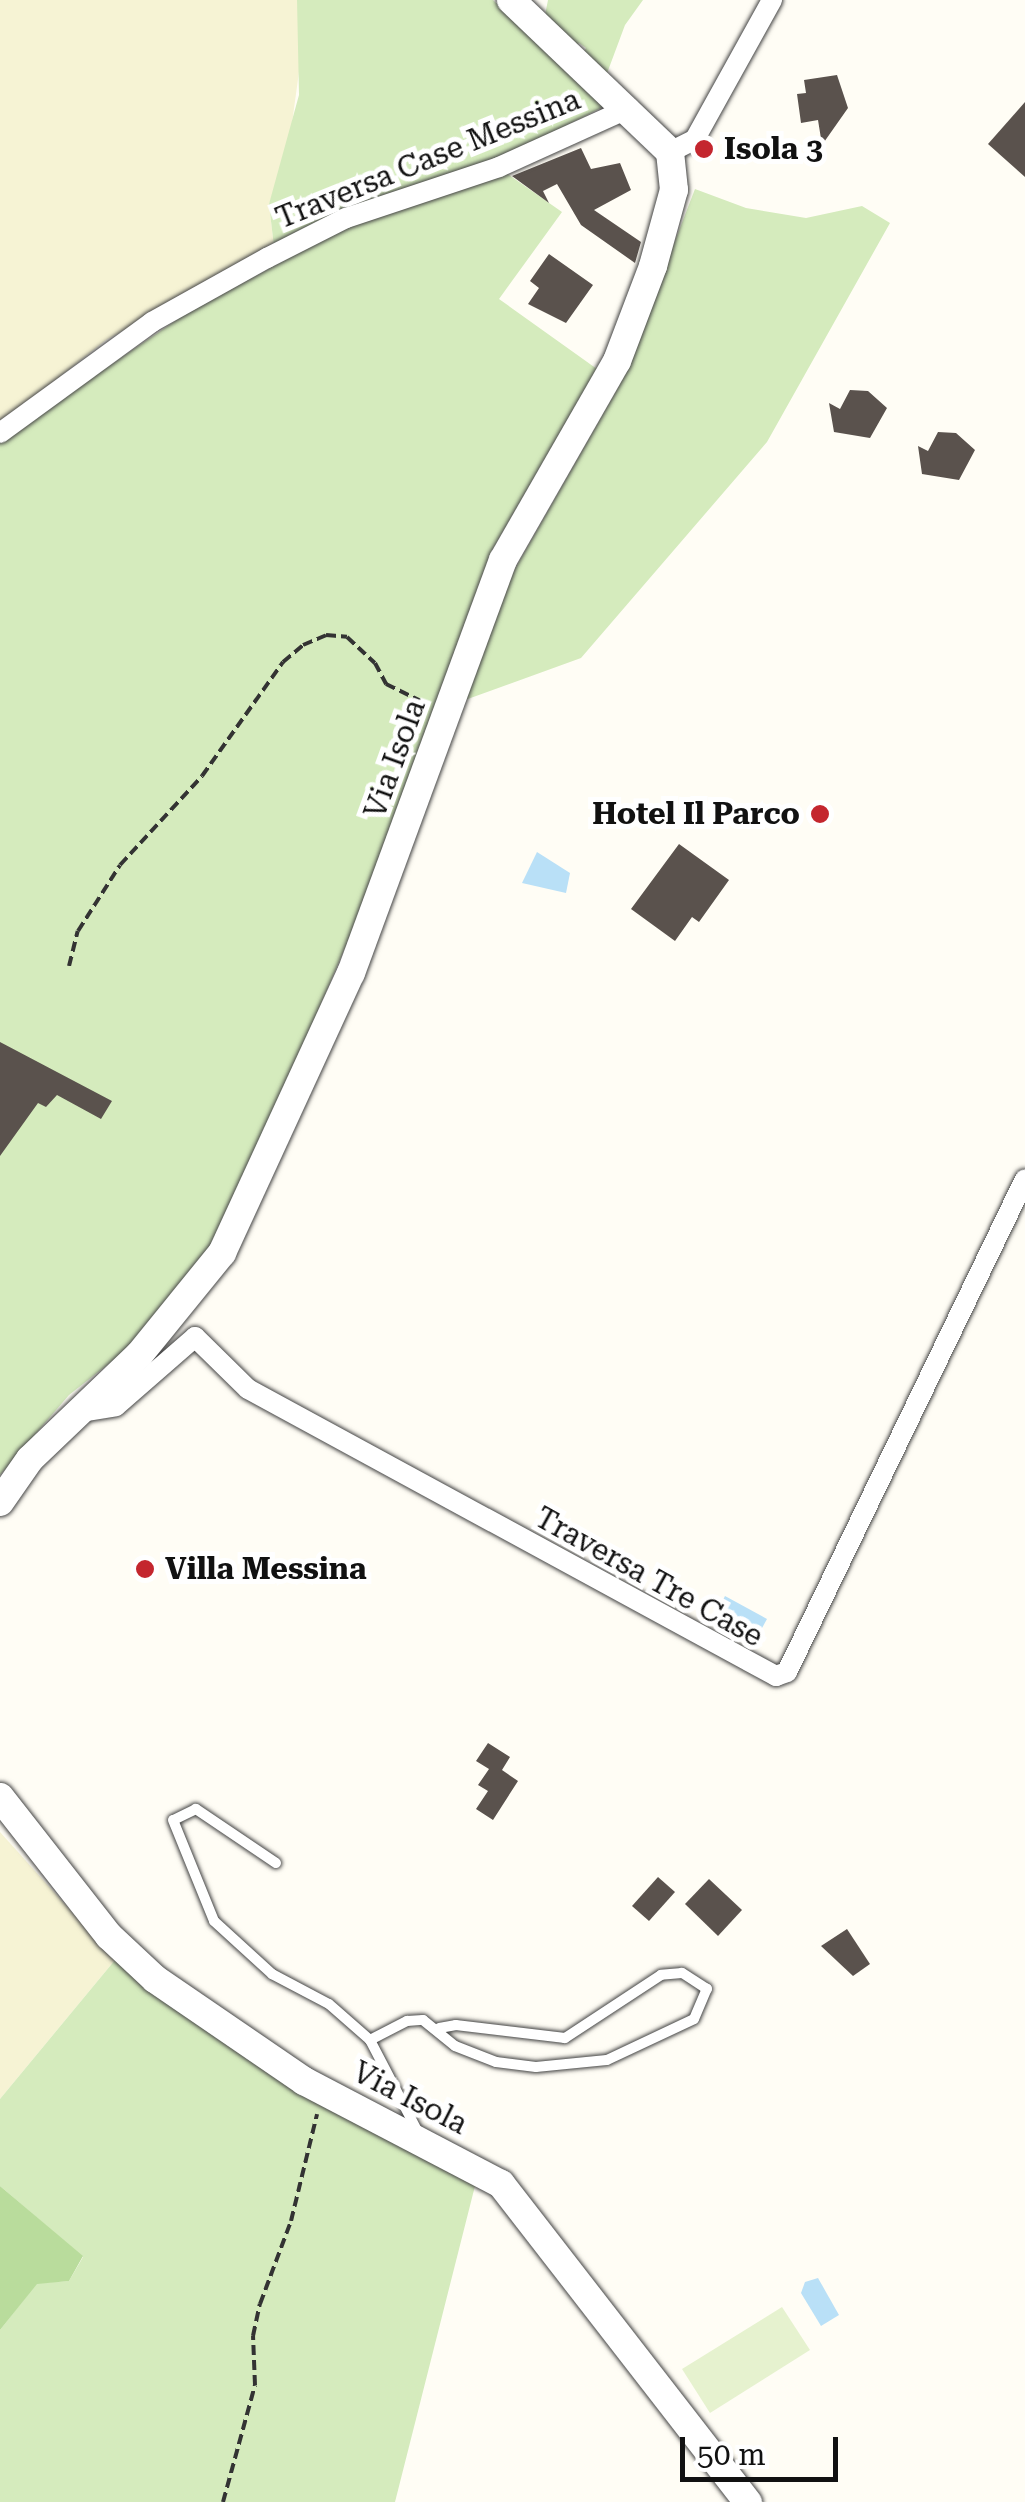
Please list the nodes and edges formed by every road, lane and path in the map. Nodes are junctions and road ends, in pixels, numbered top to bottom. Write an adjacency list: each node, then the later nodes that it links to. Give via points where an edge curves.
1 (511, 0): 3 (street)
2 (772, 0): 4 (street, via 695,139)
3 (630, 108): 4 (street); 5 (street, Traversa Case Messina, via 498,167 346,218 266,258 152,322)
4 (670, 152): 6 (street, Via Isola, via 674,190 635,315 602,389 504,560)
5 (0, 433)
6 (449, 708): 7 (path, via 399,694 347,637 326,635 303,646 283,662 202,776 120,865 78,930); 9 (street, Via Isola, via 351,973 222,1253 162,1330)
7 (69, 966)
8 (1025, 1179): 9 (street, Traversa Tre Case, via 787,1672 776,1676 248,1389 195,1336 116,1406)
9 (80, 1412): 10 (street, Via Isola, via 30,1459)
10 (0, 1502)
11 (0, 1799): 15 (street, Via Isola, via 124,1952 224,2029)
12 (276, 1863): 14 (lane, via 196,1810 173,1820 214,1922 272,1974 329,2004)
13 (439, 2028): 13 (lane, via 455,2046 496,2062 536,2067 607,2060 694,2020 708,1989 682,1972 661,1975 565,2038); 14 (lane, via 407,2021)
14 (370, 2040): 16 (lane)
15 (321, 2090): 16 (street, Via Isola); 17 (path, via 291,2221 260,2304 253,2336 255,2385)
16 (422, 2140): 18 (street, Via Isola, via 481,2170 519,2204)
17 (224, 2502)
18 (748, 2502)

